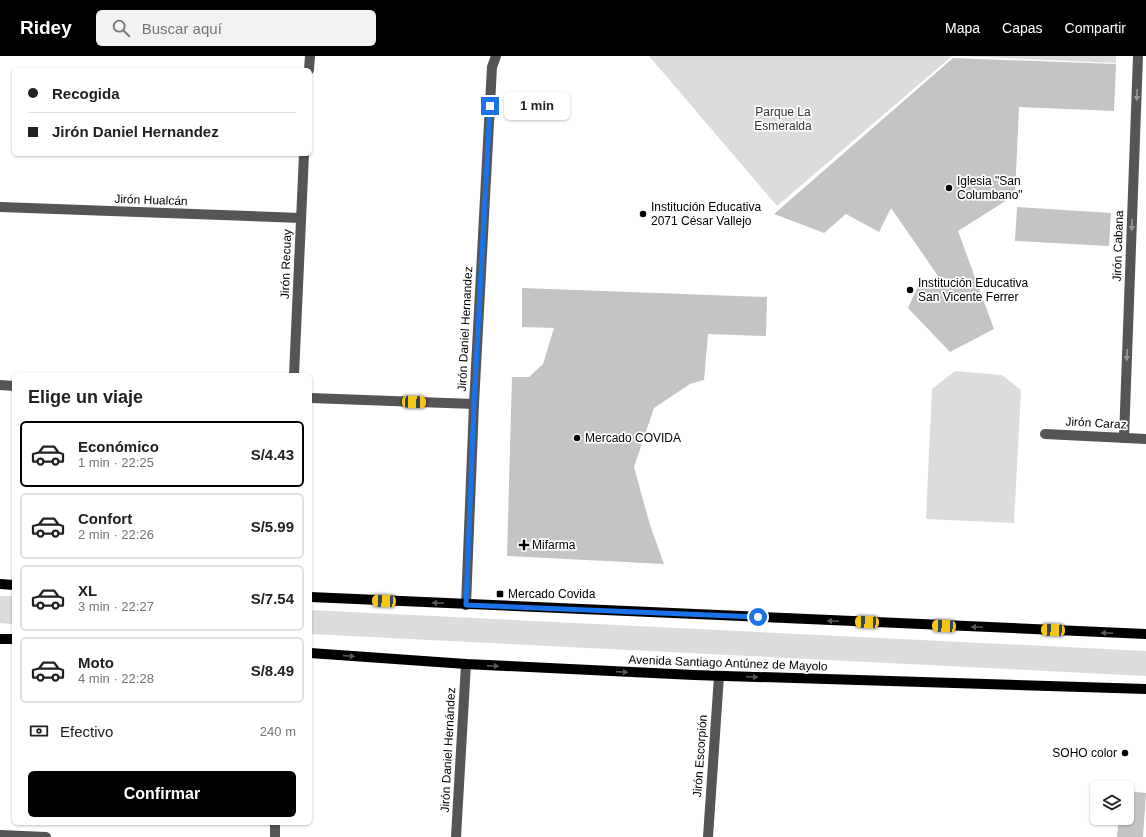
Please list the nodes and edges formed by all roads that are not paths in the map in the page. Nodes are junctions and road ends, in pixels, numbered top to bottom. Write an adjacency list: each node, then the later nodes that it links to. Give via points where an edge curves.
1 (310, 56): 4 (street)
2 (496, 56): 12 (street, Jirón Daniel Hernandez, via 492,66)
3 (1138, 56): 14 (street, Jirón Cabana, one-way to 14)
4 (309, 68)
5 (304, 156): 7 (street, Jirón Recuay)
6 (0, 207): 7 (street, Jirón Hualcán)
7 (301, 218): 8 (street, Jirón Recuay)
8 (294, 373)
9 (0, 385): 10 (street)
10 (12, 386)
11 (312, 398): 12 (street)
12 (474, 404): 19 (street, Jirón Daniel Hernandez)
13 (1045, 434): 14 (street, Jirón Caraz)
14 (1124, 438): 15 (street, Jirón Caraz)
15 (1146, 439)
16 (0, 584): 17 (main road)
17 (12, 585)
18 (312, 598): 19 (main road, one-way to 18)
19 (466, 605): 20 (main road, one-way to 19)
20 (1146, 634)
21 (0, 639): 22 (main road)
22 (12, 639)
23 (312, 653): 24 (main road, Avenida Santiago Antúnez de Mayolo, one-way to 24)
24 (466, 664): 25 (main road, Avenida Santiago Antúnez de Mayolo, one-way to 25); 31 (street, Jirón Daniel Hernández)
25 (719, 676): 26 (main road, Avenida Santiago Antúnez de Mayolo, one-way to 26); 32 (street, Jirón Escorpión)
26 (1146, 689)
27 (275, 825): 30 (street)
28 (0, 835): 29 (street)
29 (46, 837)
30 (274, 837)
31 (456, 837)
32 (708, 837)

